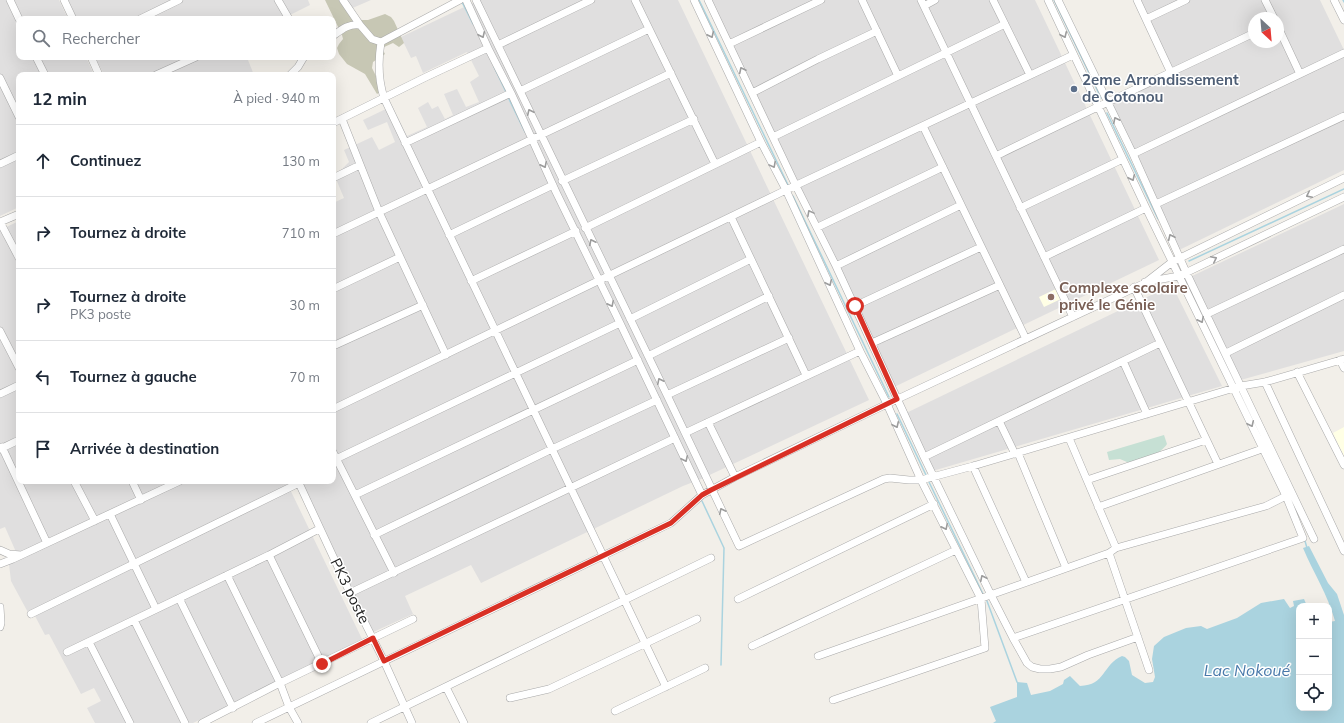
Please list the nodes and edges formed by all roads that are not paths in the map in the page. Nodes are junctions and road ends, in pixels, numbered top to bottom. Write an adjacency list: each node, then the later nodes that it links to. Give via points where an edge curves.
1 (10, 0): 25 (street)
2 (64, 0): 26 (street)
3 (180, 0): 27 (street)
4 (278, 0): 28 (street)
5 (343, 0): 31 (street)
6 (460, 0): 38 (street)
7 (466, 0): 41 (street, one-way to 41)
8 (476, 0): 40 (street)
9 (591, 0): 40 (street)
10 (635, 0): 33 (street)
11 (694, 0): 75 (street, one-way to 75)
12 (708, 0): 39 (street)
13 (821, 0): 39 (street)
14 (862, 0): 34 (street)
15 (935, 0): 23 (street)
16 (993, 0): 32 (street)
17 (1048, 0): 44 (street, one-way to 44)
18 (1058, 0): 63 (street)
19 (1137, 0): 29 (street)
20 (1186, 0): 29 (street)
21 (1265, 0): 24 (street)
22 (1334, 0): 30 (street)
23 (922, 3): 42 (street)
24 (1271, 12)
25 (18, 16)
26 (72, 16)
27 (146, 16)
28 (284, 16)
29 (1146, 19): 54 (street)
30 (1344, 20)
31 (360, 24): 35 (street, via 345,27); 38 (street, via 372,39)
32 (1005, 24): 42 (street); 56 (street)
33 (649, 29): 53 (street); 59 (street)
34 (877, 32): 57 (street); 61 (street)
35 (336, 34)
36 (1248, 36): 54 (street)
37 (1284, 40): 55 (street)
38 (381, 42): 62 (street, via 379,72)
39 (729, 44): 61 (street, one-way to 39)
40 (498, 45): 59 (street)
41 (488, 48): 60 (street); 62 (street)
42 (946, 52): 57 (street); 64 (street)
43 (1344, 53): 55 (street)
44 (1073, 55): 56 (street); 65 (street)
45 (38, 60): 49 (street)
46 (92, 60): 50 (street)
47 (189, 60): 51 (street)
48 (302, 60): 52 (street)
49 (44, 72)
50 (98, 72)
51 (163, 72)
52 (293, 72)
53 (671, 73): 69 (street); 72 (street)
54 (1171, 73): 63 (street)
55 (1300, 74): 77 (street)
56 (1030, 75): 64 (street)
57 (898, 76): 73 (street)
58 (0, 78): 66 (street)
59 (520, 91): 72 (street, one-way to 59)
60 (511, 93): 74 (street); 76 (street)
61 (752, 93): 73 (street)
62 (384, 98): 68 (street); 76 (street)
63 (1107, 102): 65 (street); 77 (street, one-way to 63)
64 (970, 103): 71 (street); 79 (street)
65 (1098, 106): 79 (street); 80 (street)
66 (16, 111)
67 (1344, 116): 94 (street)
68 (342, 119): 70 (street); 83 (street)
69 (694, 120): 82 (street); 87 (street)
70 (336, 122)
71 (923, 126): 84 (street); 89 (street)
72 (541, 135): 74 (street); 87 (street)
73 (773, 137): 89 (street)
74 (532, 140): 88 (street, one-way to 88); 90 (street)
75 (761, 142): 82 (street); 91 (street, one-way to 91)
76 (405, 143): 90 (street)
77 (1133, 154): 94 (street)
78 (16, 156): 81 (street)
79 (996, 156): 96 (street)
80 (1124, 159): 96 (street); 97 (street, one-way to 97)
81 (0, 164)
82 (715, 164): 102 (street)
83 (360, 165): 85 (street); 98 (street)
84 (943, 167): 95 (street); 103 (street)
85 (336, 177)
86 (1344, 178): 112 (street, one-way to 112)
87 (564, 184): 92 (street); 102 (street)
88 (553, 185): 92 (street); 106 (street)
89 (796, 186): 91 (street); 103 (street, one-way to 89)
90 (426, 189): 98 (street); 106 (street)
91 (786, 190): 100 (street); 139 (street, one-way to 139)
92 (556, 192): 104 (street)
93 (1344, 197): 116 (street, one-way to 93)
94 (1156, 204): 112 (street, one-way to 94)
95 (961, 205): 107 (street); 115 (street)
96 (1020, 208): 111 (street)
97 (1146, 208): 111 (street); 114 (street)
98 (379, 212): 105 (street); 110 (street)
99 (16, 215): 101 (street)
100 (731, 217): 113 (street); 117 (street)
101 (0, 222): 109 (street)
102 (585, 228): 117 (street, one-way to 102)
103 (818, 228): 115 (street)
104 (576, 231): 118 (street); 119 (street)
105 (336, 233)
106 (449, 235): 118 (street)
107 (981, 247): 121 (street); 127 (street)
108 (1344, 249): 128 (street)
109 (16, 252)
110 (400, 257): 123 (street); 126 (street)
111 (1044, 257): 129 (street)
112 (1180, 258): 114 (street); 116 (street)
113 (751, 259): 125 (street); 130 (street)
114 (1172, 262): 116 (street); 120 (street)
115 (836, 266): 127 (street)
116 (1183, 274): 120 (street); 128 (street); 153 (street, one-way to 153)
117 (609, 277): 119 (street); 130 (street)
118 (471, 281): 133 (street)
119 (600, 281): 131 (street, one-way to 131); 133 (street)
120 (1144, 282): 122 (street)
121 (1000, 285): 135 (street); 136 (street)
122 (1134, 287): 129 (street); 137 (street)
123 (336, 288)
124 (1344, 295): 140 (street)
125 (769, 296): 134 (street); 142 (street)
126 (423, 305): 138 (street); 141 (street)
127 (855, 306): 136 (street)
128 (1207, 314): 140 (street)
129 (1073, 317): 135 (street)
130 (630, 319): 142 (street)
131 (620, 323): 144 (street); 149 (street)
132 (0, 331): 146 (street)
133 (495, 331): 141 (street); 149 (street)
134 (789, 338): 150 (street); 155 (street)
135 (1026, 339): 156 (street)
136 (872, 343): 156 (street)
137 (1160, 343): 145 (street); 158 (street)
138 (336, 345)
139 (860, 351): 150 (street); 159 (street)
140 (1226, 353): 153 (street)
141 (446, 354): 160 (street)
142 (648, 356): 155 (street, one-way to 142)
143 (1342, 359): 147 (street); 148 (street)
144 (638, 360): 157 (street); 161 (street)
145 (1123, 361): 162 (street); 163 (street)
146 (16, 362)
147 (1344, 368)
148 (1297, 372): 151 (street); 179 (street)
149 (515, 373): 161 (street); 174 (street)
150 (806, 375): 164 (street)
151 (1265, 382): 153 (street); 208 (street)
152 (16, 386): 154 (street)
153 (1238, 387): 158 (street); 172 (street, one-way to 172); 195 (street)
154 (0, 394)
155 (667, 396): 165 (street)
156 (897, 399): 159 (street); 175 (street)
157 (657, 400): 166 (street); 171 (street)
158 (1188, 402): 162 (street); 168 (street)
159 (887, 404): 181 (street); 183 (street, one-way to 183)
160 (336, 408)
161 (533, 410): 171 (street); 193 (street)
162 (1147, 414): 167 (street)
163 (999, 421): 173 (street); 175 (street)
164 (708, 422): 165 (street); 181 (street)
165 (685, 433): 192 (street)
166 (675, 438): 191 (street); 194 (street, one-way to 194)
167 (1069, 438): 173 (street); 184 (street)
168 (1206, 440): 177 (street); 184 (street)
169 (16, 441): 170 (street)
170 (1, 448): 182 (street)
171 (552, 449): 191 (street); 202 (street)
172 (1262, 449): 177 (street); 195 (street)
173 (1016, 453): 178 (street); 216 (street)
174 (336, 456)
175 (924, 457): 180 (street)
176 (336, 458): 193 (street)
177 (1218, 464): 198 (street)
178 (973, 466): 180 (street); 219 (street)
179 (1344, 466)
180 (934, 476): 183 (street); 221 (street, one-way to 180)
181 (735, 477): 192 (street)
182 (16, 478)
183 (921, 480): 192 (street, one-way to 192, via 884,479 739,546); 197 (street)
184 (1087, 480): 198 (street)
185 (19, 484): 204 (street)
186 (76, 484): 200 (street)
187 (133, 484): 196 (street)
188 (174, 484): 196 (street)
189 (294, 484): 214 (street)
190 (299, 484): 201 (street, PK3 poste)
191 (570, 488): 212 (street); 217 (street)
192 (711, 490): 194 (street)
193 (354, 495): 202 (street)
194 (702, 495): 212 (street, via 671,523)
195 (1289, 495): 203 (street); 205 (street, via 1266,506); 225 (street, via 1303,538)
196 (141, 500): 199 (street)
197 (934, 504): 207 (street, one-way to 207); 223 (street)
198 (1098, 506): 205 (street)
199 (110, 514): 200 (street); 214 (street)
200 (95, 521): 204 (street)
201 (320, 529): 211 (street); 220 (street, PK3 poste)
202 (374, 535): 217 (street)
203 (1314, 539)
204 (48, 543): 210 (street)
205 (1116, 548): 209 (street)
206 (0, 550): 210 (street)
207 (956, 550): 224 (street); 239 (street)
208 (1344, 551)
209 (1109, 553): 216 (street); 225 (street)
210 (23, 555): 215 (street)
211 (269, 555): 218 (street); 243 (street)
212 (603, 556): 226 (street); 242 (street)
213 (711, 558): 226 (street)
214 (134, 563): 228 (street); 229 (street)
215 (0, 564)
216 (1066, 568): 219 (street)
217 (394, 573): 220 (street)
218 (227, 575): 222 (street); 246 (street)
219 (1026, 582): 221 (street)
220 (350, 593): 235 (street, PK3 poste)
221 (991, 595): 224 (street); 236 (street)
222 (179, 598): 228 (street); 253 (street)
223 (738, 599)
224 (981, 599): 241 (street); 250 (street, via 986,648)
225 (1125, 599): 234 (street); 236 (street)
226 (624, 600): 238 (street); 247 (street)
227 (0, 607): 233 (street)
228 (156, 609): 232 (street)
229 (31, 614)
230 (413, 619): 235 (street)
231 (697, 619): 238 (street)
232 (134, 620): 237 (street); 256 (street)
233 (0, 627)
234 (1138, 637): 236 (street, via 1050,669 1040,669 1027,663); 245 (street)
235 (373, 638): 242 (street, PK3 poste); 243 (street)
236 (1013, 638)
237 (89, 642): 240 (street); 255 (street)
238 (645, 643): 248 (street); 249 (street, via 549,689)
239 (752, 646)
240 (67, 652)
241 (818, 656)
242 (384, 661): 251 (street); 252 (street, PK3 poste)
243 (322, 664): 246 (street)
244 (705, 668): 248 (street)
245 (1149, 670)
246 (280, 683): 251 (street); 253 (street)
247 (446, 687): 252 (street); 262 (street)
248 (666, 687): 254 (street)
249 (510, 698)
250 (833, 700)
251 (289, 707): 258 (street); 259 (street)
252 (405, 707): 260 (street); 261 (street, PK3 poste)
253 (233, 708): 257 (street)
254 (615, 711)
255 (130, 723)
256 (185, 723)
257 (202, 723)
258 (256, 723)
259 (298, 723)
260 (371, 723)
261 (412, 723)
262 (464, 723)

